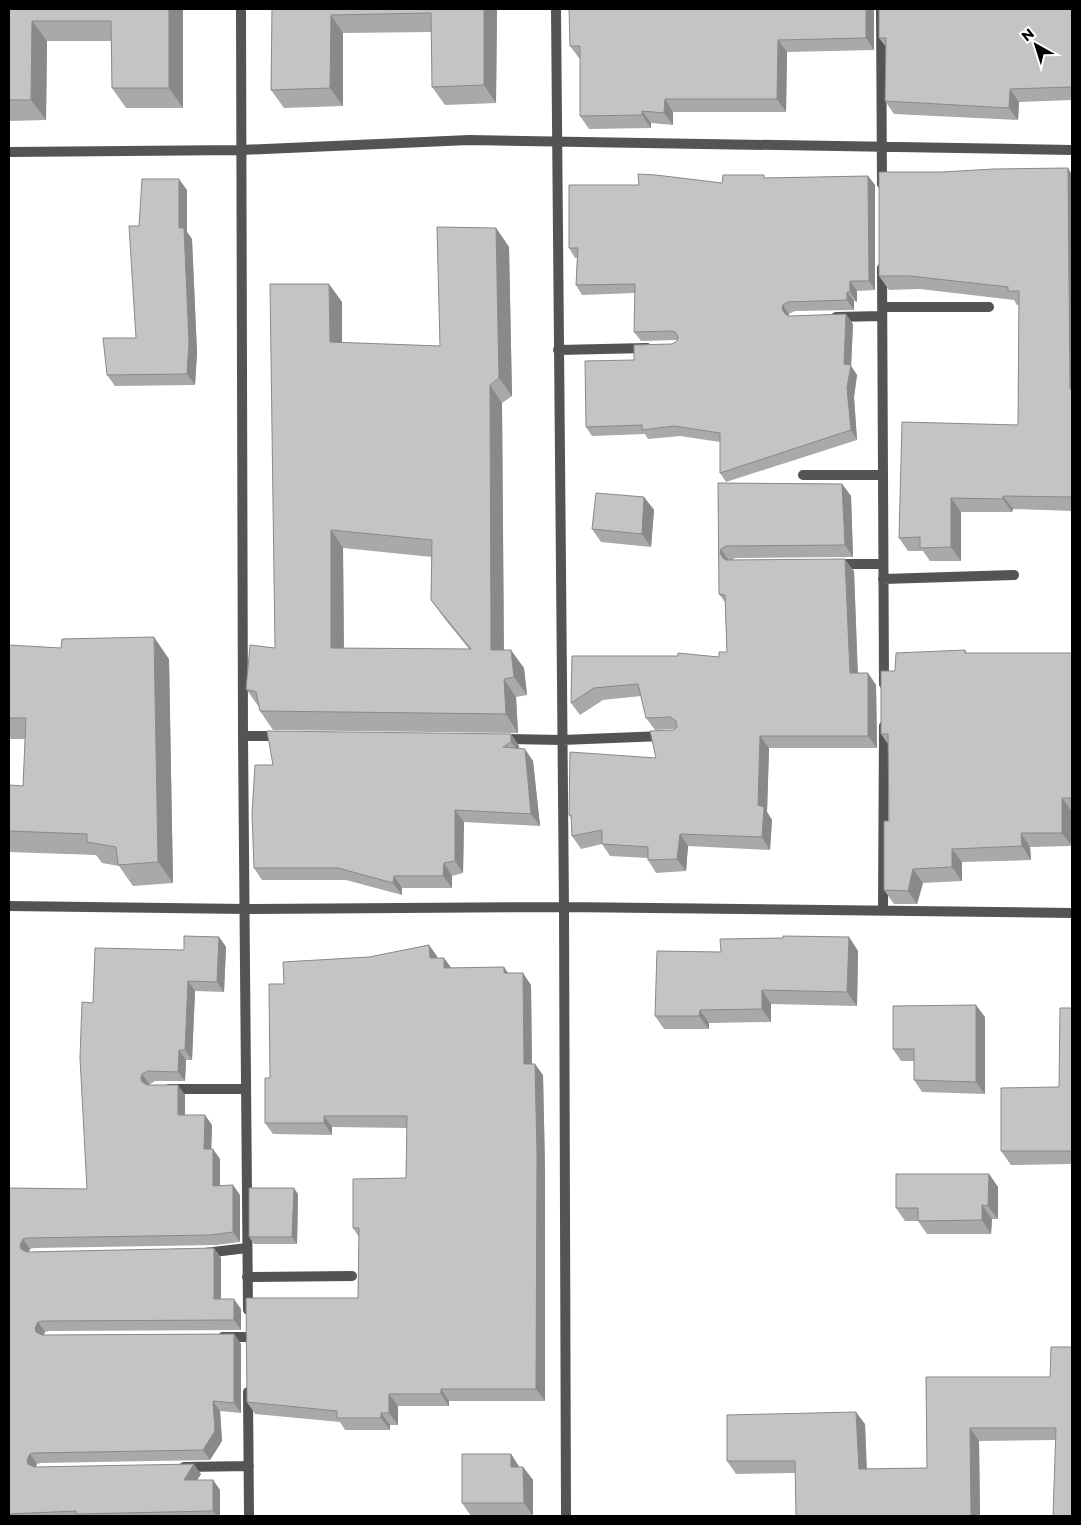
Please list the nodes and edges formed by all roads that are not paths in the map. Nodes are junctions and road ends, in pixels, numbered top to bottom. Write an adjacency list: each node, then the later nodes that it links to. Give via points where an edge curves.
1 (241, 9): 6 (street)
2 (556, 9): 4 (street)
3 (881, 9): 5 (street)
4 (556, 141): 5 (street); 6 (street, via 469,140); 15 (street)
5 (882, 148): 7 (street); 9 (street)
6 (241, 150): 8 (street); 24 (street)
7 (1072, 150)
8 (9, 152)
9 (882, 198)
10 (882, 258): 12 (street)
11 (989, 307): 12 (street)
12 (882, 312): 13 (street); 17 (street)
13 (824, 318)
14 (658, 348): 15 (street)
15 (558, 350): 28 (street)
16 (803, 475): 17 (street)
17 (883, 475): 19 (street)
18 (824, 564): 19 (street)
19 (883, 564): 21 (street)
20 (1014, 575): 21 (street)
21 (883, 579): 22 (street)
22 (884, 697)
23 (884, 717): 32 (street)
24 (243, 736): 26 (street); 31 (street)
25 (669, 736): 28 (street)
26 (293, 737)
27 (493, 739): 28 (street)
28 (562, 740): 30 (street)
29 (9, 906): 31 (street)
30 (564, 907): 31 (street); 32 (street); 45 (street)
31 (245, 909): 35 (street)
32 (883, 910): 33 (street)
33 (1072, 914)
34 (155, 1088): 35 (street)
35 (246, 1089): 36 (street)
36 (247, 1248): 37 (street); 39 (street)
37 (198, 1253)
38 (352, 1276): 39 (street)
39 (247, 1277): 40 (street, via 248,1333)
40 (208, 1337)
41 (248, 1377): 42 (street)
42 (249, 1466): 43 (street); 44 (street)
43 (170, 1468)
44 (249, 1516)
45 (566, 1516)

